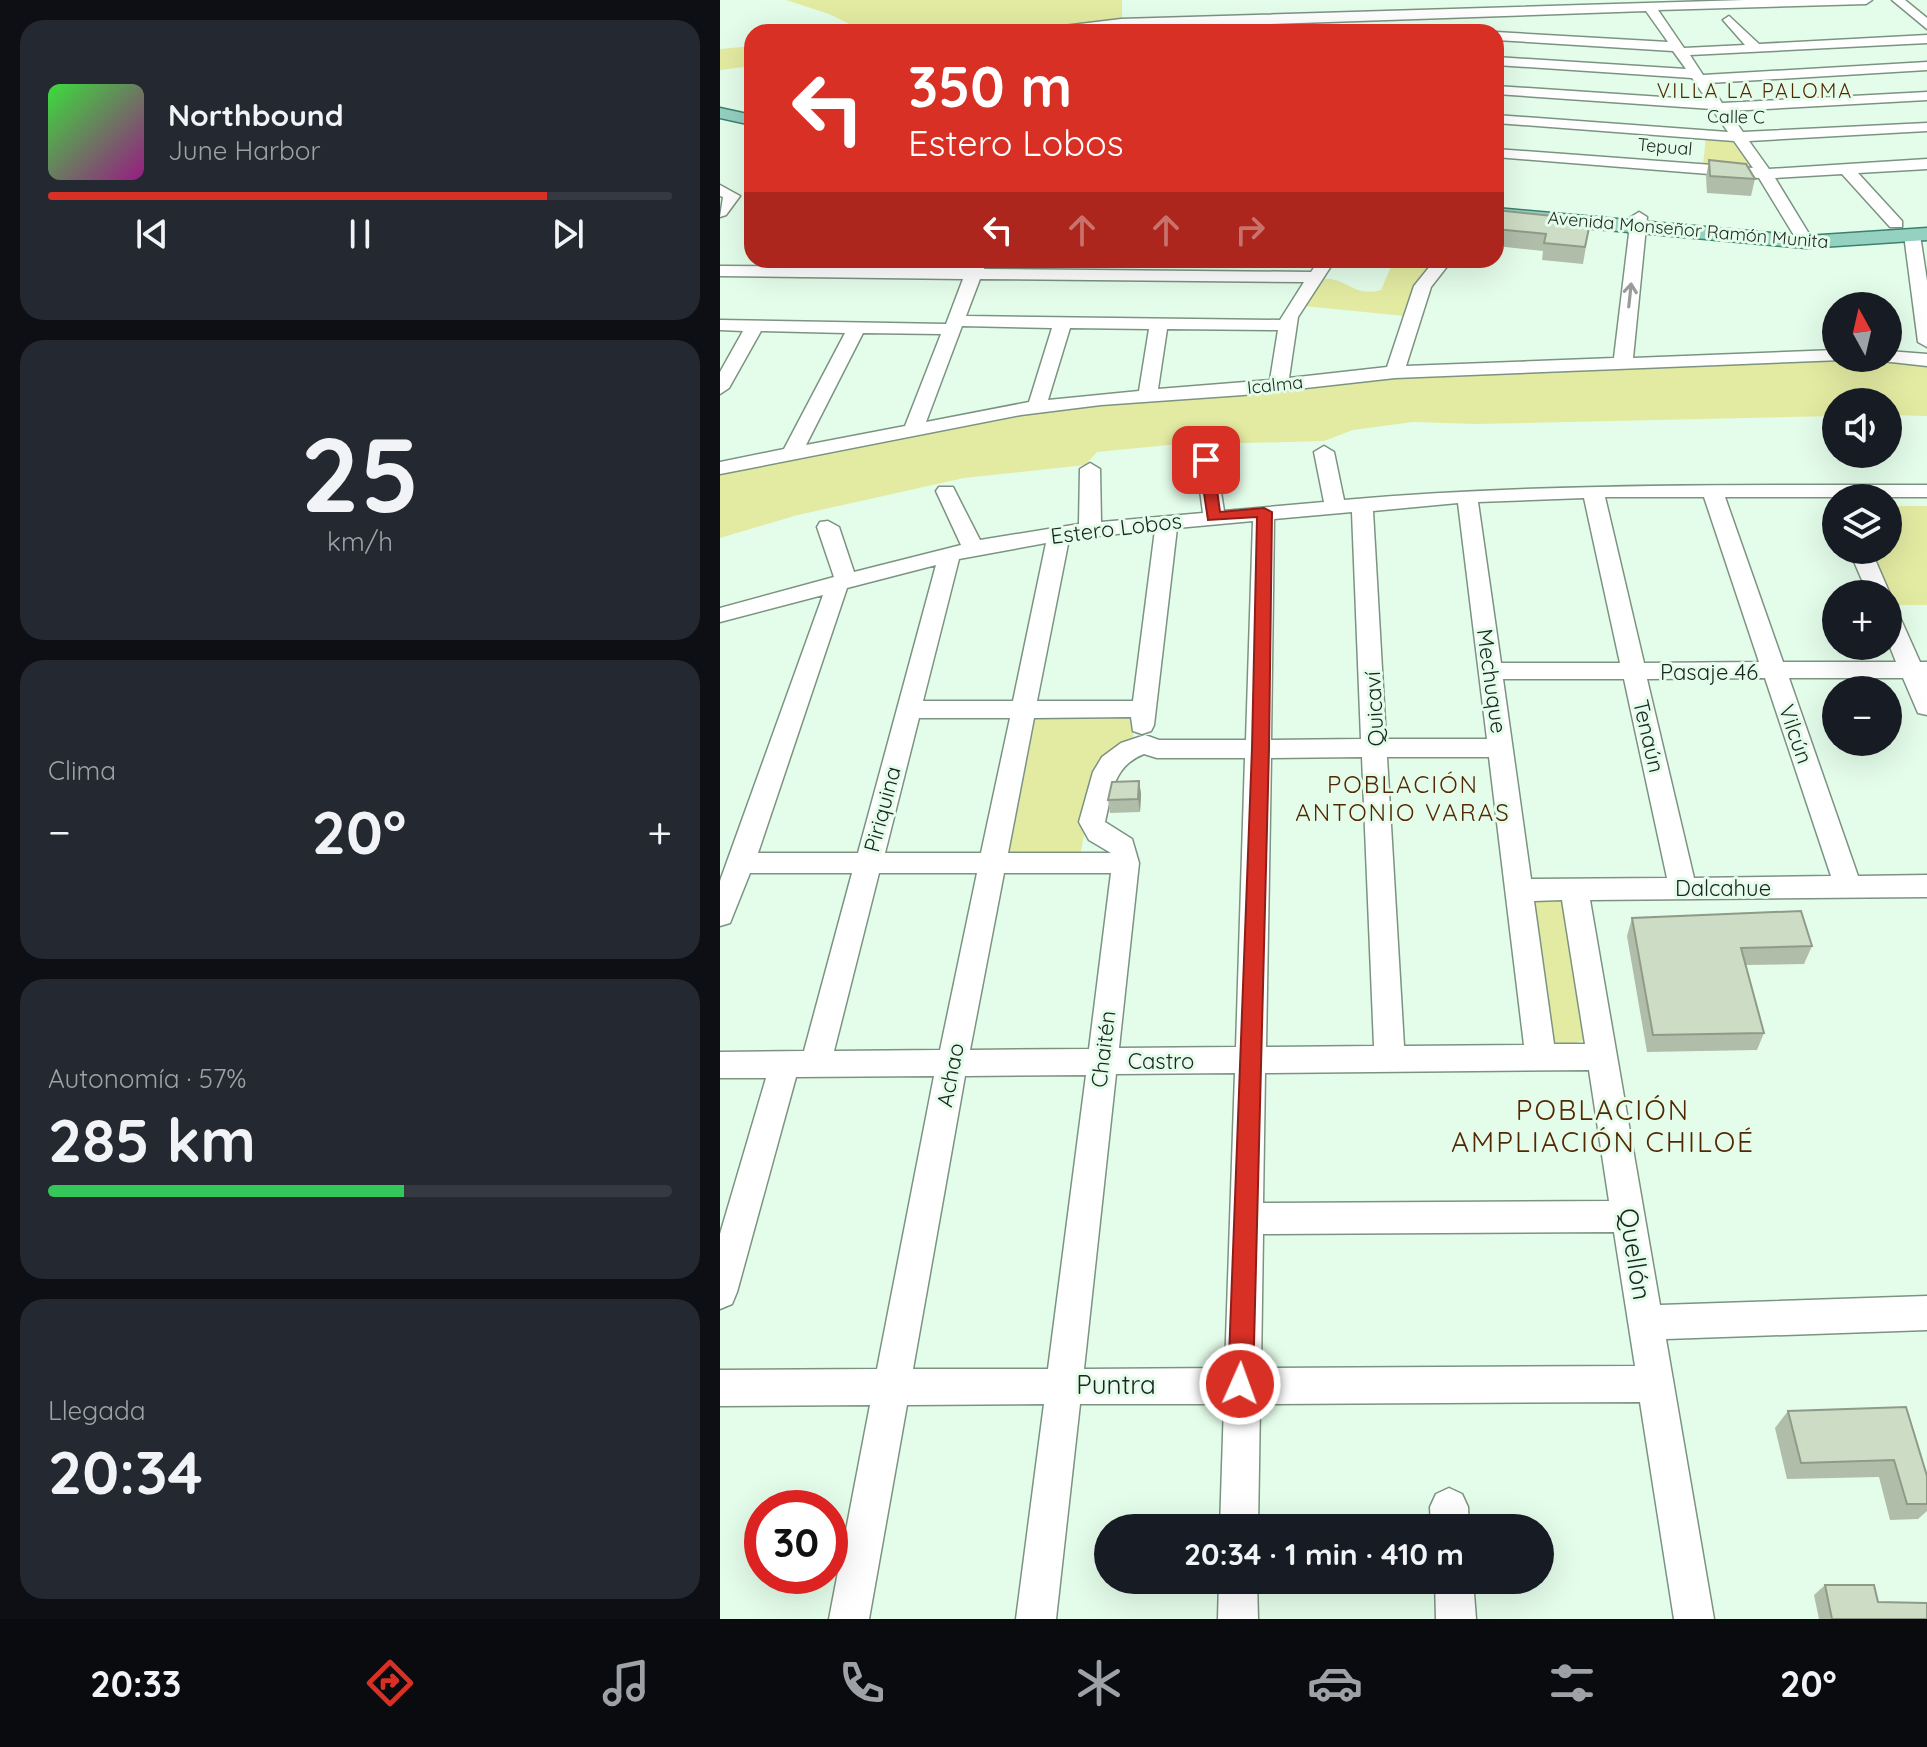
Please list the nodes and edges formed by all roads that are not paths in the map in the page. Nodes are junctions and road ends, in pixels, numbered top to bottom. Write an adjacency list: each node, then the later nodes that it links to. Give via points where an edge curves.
1 (1280, 0): 12 (street)
2 (1338, 0): 14 (street)
3 (1866, 0): 6 (street)
4 (1898, 0): 20 (street)
5 (1812, 1): 6 (street); 7 (street)
6 (1841, 1): 11 (street)
7 (1776, 3): 9 (street); 10 (street)
8 (1574, 4): 9 (street); 14 (street)
9 (1650, 7): 26 (street)
10 (1787, 13)
11 (1853, 13)
12 (1283, 18): 14 (street); 19 (street)
13 (1729, 20): 25 (street)
14 (1338, 23)
15 (1135, 24): 16 (street, via 1163,16)
16 (1187, 24)
17 (1198, 24): 18 (street, via 1222,15)
18 (1256, 24)
19 (1263, 24)
20 (1927, 25)
21 (1808, 34): 24 (street)
22 (1504, 37): 26 (street)
23 (1927, 39): 24 (street, via 1879,37)
24 (1819, 45): 25 (street)
25 (1756, 48): 26 (street)
26 (1678, 49): 29 (street)
27 (1504, 62): 29 (street)
28 (1927, 66): 29 (street)
29 (1697, 76): 33 (street)
30 (1504, 91): 33 (street)
31 (1927, 96): 33 (street)
32 (720, 102): 34 (main road)
33 (1717, 106): 39 (street)
34 (744, 107)
35 (720, 113): 36 (main road)
36 (744, 118)
37 (1504, 120): 39 (street, Calle C)
38 (1927, 127): 39 (street, Calle C)
39 (1738, 137): 43 (street)
40 (1504, 154): 43 (street, Tepual)
41 (1927, 164): 42 (street, Tepual)
42 (1846, 169): 43 (street, Tepual); 49 (street)
43 (1765, 174): 50 (street)
44 (744, 197): 45 (street)
45 (725, 204)
46 (1504, 204): 48 (main road, Avenida Monseñor Ramón Munita)
47 (1504, 214): 48 (main road, Avenida Monseñor Ramón Munita)
48 (1638, 222): 50 (main road, Avenida Monseñor Ramón Munita); 69 (street, one-way to 48)
49 (1915, 229): 50 (main road, Avenida Monseñor Ramón Munita); 65 (street)
50 (1803, 236)
51 (754, 268): 56 (street)
52 (976, 268): 61 (street)
53 (1185, 268): 57 (street)
54 (1321, 268): 57 (street)
55 (1438, 268): 70 (street, via 1423,286)
56 (720, 271)
57 (1315, 277): 62 (street)
58 (1062, 323): 59 (street); 61 (street); 74 (street)
59 (1159, 324): 62 (street); 73 (street)
60 (720, 325): 63 (street)
61 (954, 325): 64 (street); 75 (street)
62 (1286, 325): 71 (street)
63 (755, 326): 64 (street); 72 (street)
64 (857, 327): 76 (street)
65 (1927, 342)
66 (1822, 356): 69 (street, Icalma)
67 (1902, 358): 68 (street)
68 (1927, 360)
69 (1623, 363): 70 (street, Icalma)
70 (1395, 372): 71 (street, Icalma)
71 (1279, 385): 73 (street, Icalma)
72 (720, 386)
73 (1148, 395): 74 (street, Icalma)
74 (1037, 406): 75 (street, Icalma)
75 (914, 428): 76 (street, Icalma)
76 (793, 452): 79 (street, Icalma)
77 (1324, 452): 89 (street)
78 (1206, 460): 91 (street)
79 (720, 468)
80 (1090, 469): 94 (street)
81 (1712, 490): 83 (street, Estero Lobos); 86 (street, Estero Lobos); 103 (street, Vilcún)
82 (946, 491): 96 (street)
83 (1593, 491): 87 (street, Estero Lobos); 102 (street, Tenaún)
84 (1927, 491): 85 (street, Estero Lobos)
85 (1902, 492)
86 (1822, 494)
87 (1467, 496): 88 (street, Estero Lobos); 101 (street, Mechuque)
88 (1362, 504): 89 (street, Estero Lobos); 110 (street, Quicaví)
89 (1335, 506): 90 (street, Estero Lobos)
90 (1264, 512): 91 (street, Estero Lobos); 109 (street)
91 (1214, 517): 92 (street, Estero Lobos)
92 (1167, 521): 94 (street, Estero Lobos); 106 (street)
93 (828, 527): 97 (street)
94 (1090, 529): 95 (street, Estero Lobos)
95 (1059, 533): 96 (street, Estero Lobos); 105 (street, Achao)
96 (961, 551): 97 (street, Estero Lobos); 107 (street, Piriquina)
97 (842, 582): 98 (street, Estero Lobos); 112 (street)
98 (720, 615)
99 (1902, 640): 100 (street)
100 (1919, 670): 103 (street, Pasaje 46); 104 (street)
101 (1490, 671): 102 (street, Pasaje 46); 111 (street, Mechuque)
102 (1634, 672): 103 (street, Pasaje 46); 118 (street, Tenaún)
103 (1775, 673): 116 (street, Vilcún)
104 (1927, 707)
105 (1023, 709): 106 (street); 107 (street); 114 (street, Achao)
106 (1144, 709): 108 (street)
107 (908, 710): 113 (street, Piriquina)
108 (1145, 744): 109 (street, via 1157,749); 115 (street, via 1119,753 1106,767 1092,822 1098,833 1123,846)
109 (1260, 748): 110 (street); 125 (street)
110 (1376, 748): 111 (street); 124 (street, Quicaví)
111 (1500, 748): 120 (street, Mechuque)
112 (740, 863): 113 (street); 121 (street)
113 (868, 863): 114 (street); 128 (street, Piriquina)
114 (994, 863): 115 (street); 127 (street, Achao)
115 (1126, 863): 126 (street, Chaitén)
116 (1848, 886): 117 (street, Dalcahue); 118 (street, Dalcahue)
117 (1927, 886)
118 (1683, 888): 119 (street, Dalcahue)
119 (1574, 889): 120 (street, Dalcahue); 123 (street, Quellón)
120 (1519, 890): 122 (street, Mechuque)
121 (720, 915)
122 (1541, 1057): 123 (street, Castro); 124 (street, Castro)
123 (1603, 1057): 130 (street, Quellón)
124 (1390, 1059): 125 (street, Castro)
125 (1250, 1060): 126 (street, Castro); 131 (street)
126 (1101, 1061): 127 (street, Castro); 138 (street, Chaitén)
127 (952, 1063): 128 (street, Castro); 139 (street, Achao)
128 (800, 1064): 129 (street, Castro); 132 (street, Piriquina)
129 (720, 1065)
130 (1629, 1216): 131 (street); 135 (street, Quellón)
131 (1246, 1219): 136 (street)
132 (729, 1224): 133 (street, Piriquina)
133 (720, 1292)
134 (1927, 1313): 135 (street)
135 (1646, 1323): 137 (street, Quellón)
136 (1240, 1384): 137 (street, Puntra); 138 (street, Puntra); 141 (street)
137 (1657, 1384): 148 (street, Quellón)
138 (1063, 1386): 139 (street, Puntra); 145 (street, Chaitén)
139 (894, 1387): 140 (street, Puntra); 144 (street, Achao)
140 (720, 1388)
141 (1239, 1514)
142 (1238, 1594): 146 (street)
143 (1455, 1594): 147 (street)
144 (849, 1619)
145 (1036, 1619)
146 (1238, 1619)
147 (1456, 1619)
148 (1694, 1619)

